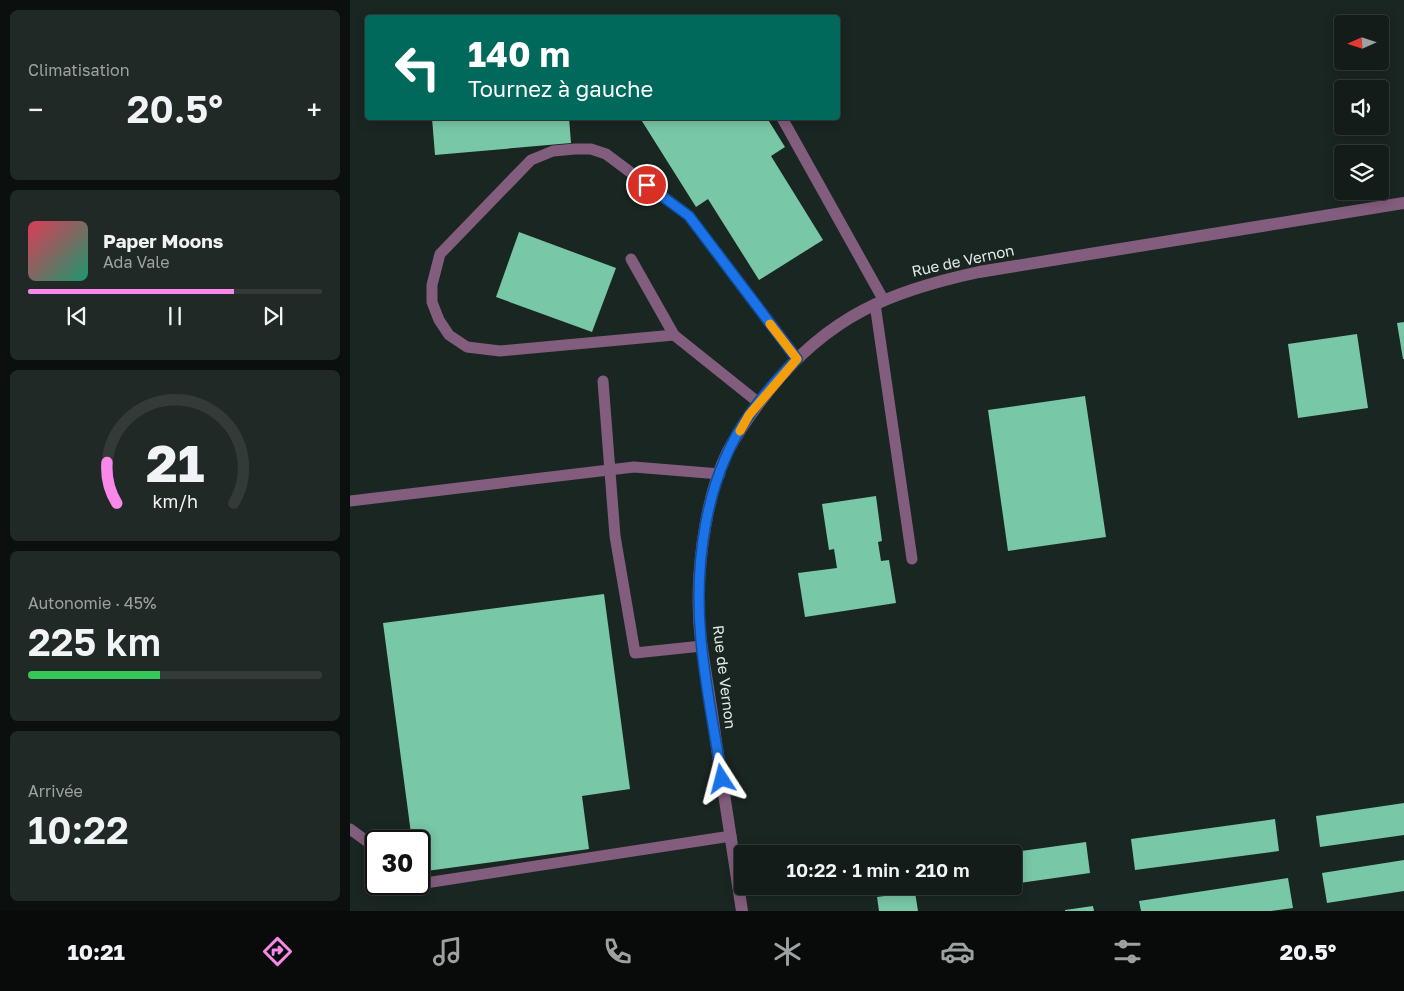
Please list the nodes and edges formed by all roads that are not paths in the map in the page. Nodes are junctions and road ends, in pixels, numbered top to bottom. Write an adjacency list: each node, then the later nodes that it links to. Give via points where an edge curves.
1 (783, 120): 4 (lane)
2 (1404, 203): 4 (street, Rue de Vernon, via 979,272 926,283)
3 (632, 259): 5 (lane)
4 (879, 301): 6 (street, Rue de Vernon, via 847,319); 12 (lane)
5 (674, 335): 6 (lane, via 500,351 467,347 449,335 432,302 432,286 440,254 531,160 553,151 590,149 606,154 689,216); 8 (lane)
6 (797, 359): 8 (street, Rue de Vernon)
7 (603, 381): 9 (lane)
8 (759, 403): 10 (street, Rue de Vernon, via 728,452)
9 (610, 470): 10 (lane, via 634,467); 11 (lane); 13 (lane, via 615,536 635,653)
10 (720, 474): 13 (street, Rue de Vernon, via 703,537 700,582)
11 (350, 501)
12 (912, 559)
13 (702, 646): 15 (street, Rue de Vernon)
14 (350, 830): 16 (lane)
15 (731, 836): 17 (lane); 18 (street, Rue de Vernon)
16 (365, 840)
17 (430, 882)
18 (742, 911)

